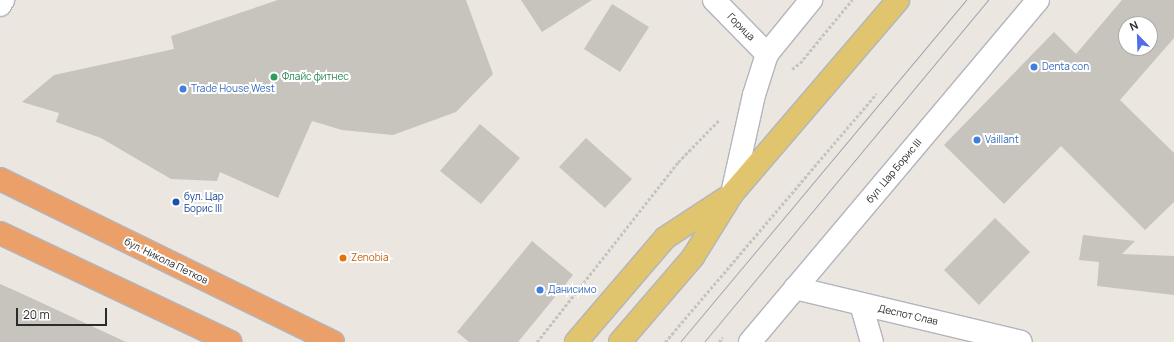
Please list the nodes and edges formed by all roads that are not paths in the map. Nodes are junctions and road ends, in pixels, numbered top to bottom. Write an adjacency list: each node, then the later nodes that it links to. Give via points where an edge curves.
1 (3, 0): 6 (street)
2 (714, 0): 7 (street, Горица)
3 (811, 0): 7 (street)
4 (898, 0): 9 (main road)
5 (1038, 0): 11 (street, бул. Цар Борис III)
6 (0, 5)
7 (767, 54): 9 (street, via 754,95)
8 (0, 179): 14 (highway, бул. Никола Петков)
9 (732, 194): 15 (main road, via 665,238); 16 (main road, via 693,257)
10 (0, 233): 13 (highway)
11 (795, 288): 12 (street, Деспот Слав); 17 (street, бул. Цар Борис III)
12 (861, 304): 18 (street); 19 (street, Деспот Слав)
13 (231, 342)
14 (333, 342)
15 (576, 342)
16 (620, 342)
17 (750, 342)
18 (872, 342)
19 (1022, 342)

